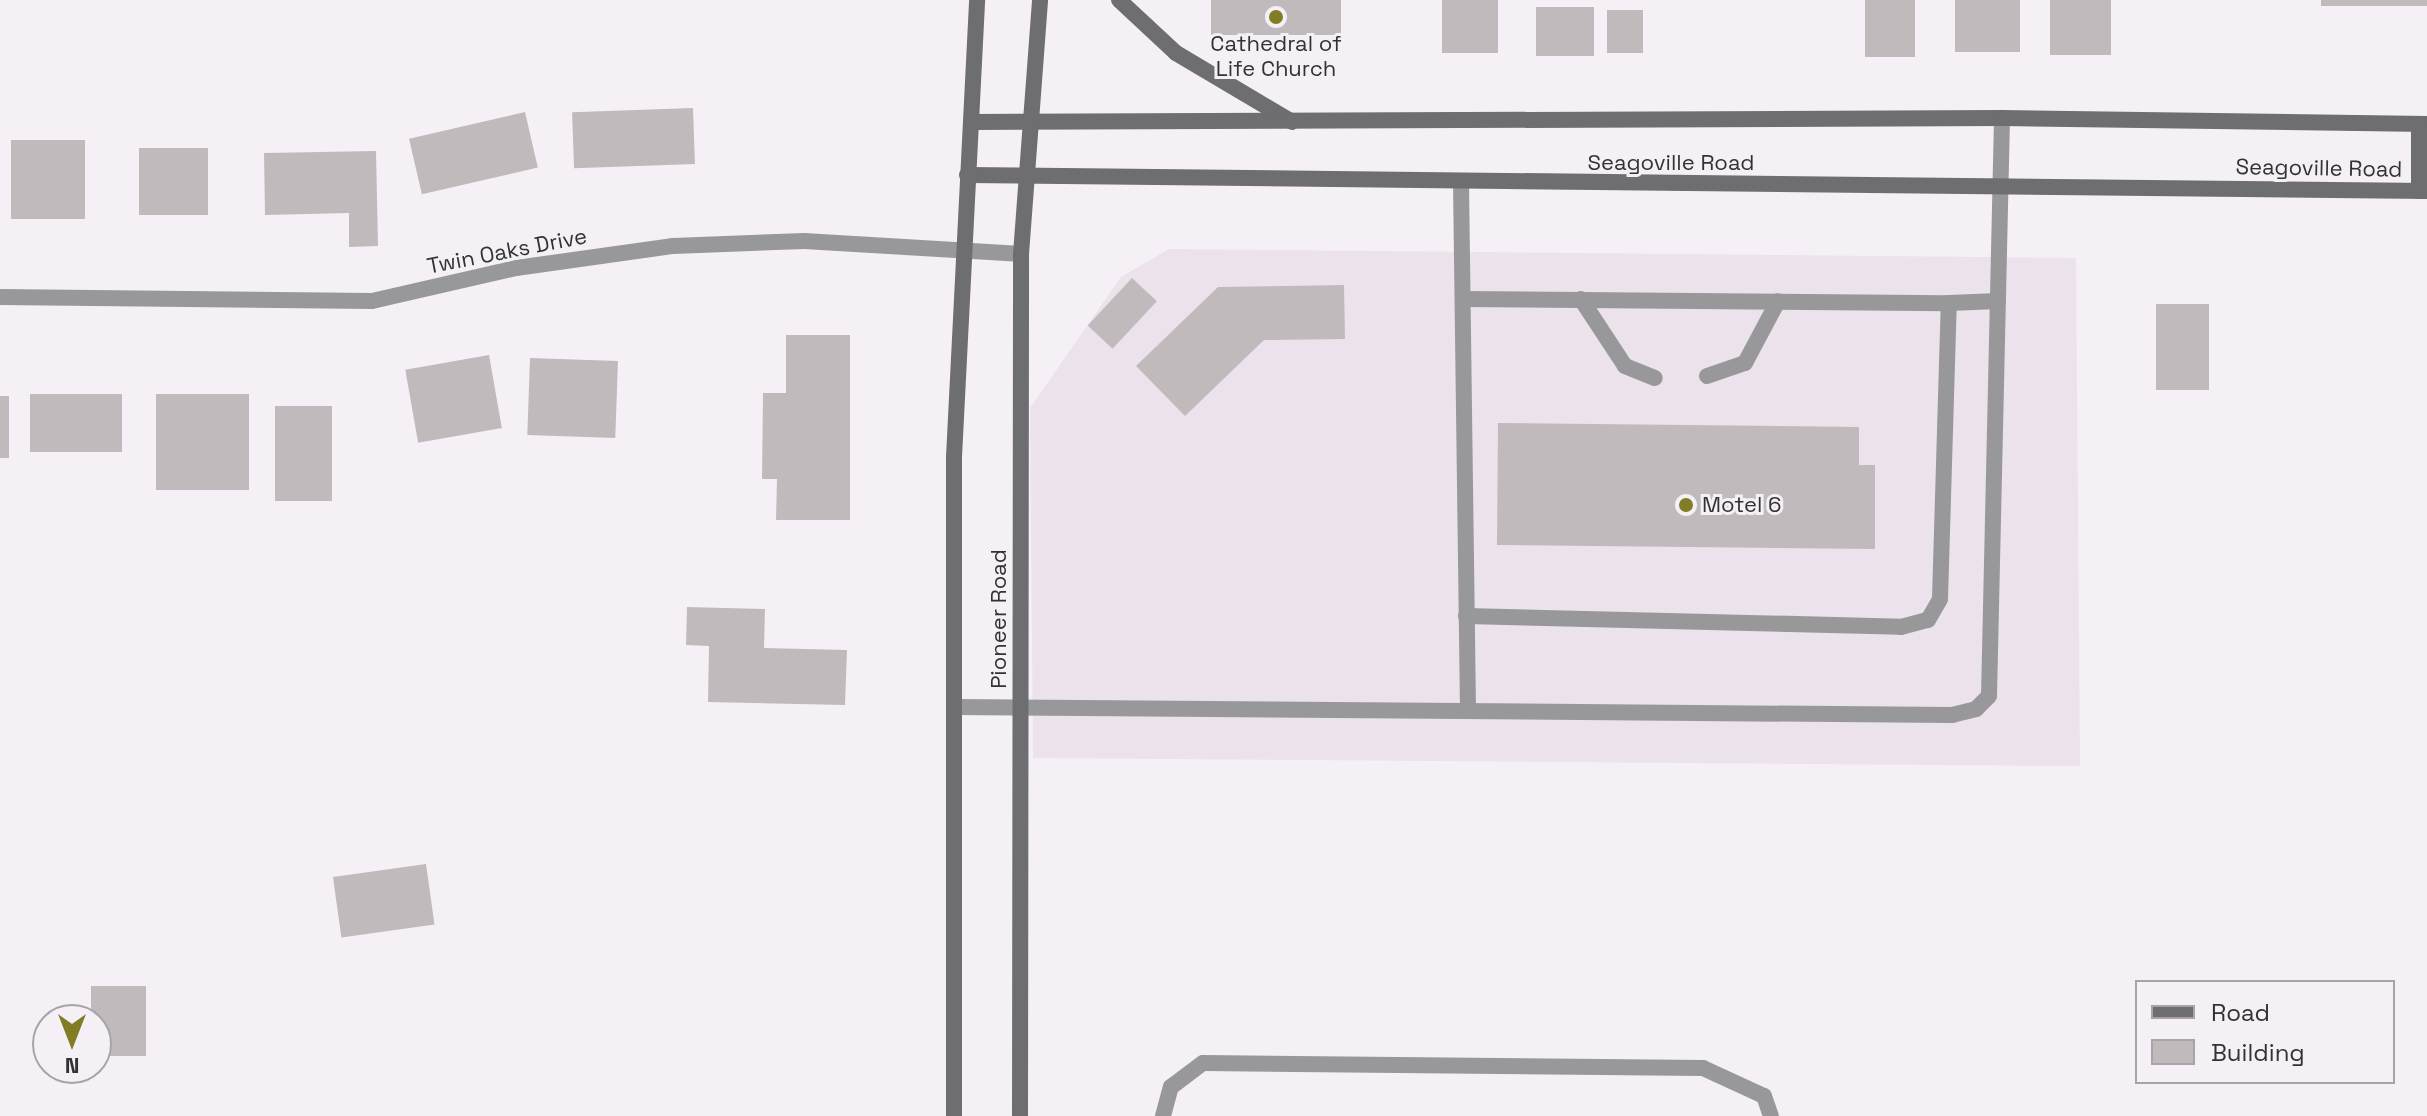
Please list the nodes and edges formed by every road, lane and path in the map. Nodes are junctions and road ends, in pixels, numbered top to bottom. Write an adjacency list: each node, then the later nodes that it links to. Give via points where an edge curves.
1 (977, 0): 5 (main road)
2 (1040, 0): 6 (main road)
3 (1119, 0): 7 (main road, via 1176,53)
4 (2002, 118): 7 (main road, Seagoville Road); 8 (main road, Seagoville Road); 12 (street)
5 (971, 122): 6 (main road, Seagoville Road); 9 (main road)
6 (1030, 122): 7 (main road, Seagoville Road); 10 (main road, Pioneer Road)
7 (1294, 123)
8 (2423, 124): 13 (main road)
9 (967, 175): 10 (main road, Seagoville Road); 14 (main road, Pioneer Road)
10 (1026, 177): 11 (main road, Seagoville Road); 15 (main road, Pioneer Road)
11 (1461, 183): 12 (main road, Seagoville Road); 17 (street)
12 (2000, 187): 13 (main road, Seagoville Road); 20 (street)
13 (2423, 191)
14 (967, 252): 15 (street, Twin Oaks Drive); 16 (street, Twin Oaks Drive, via 804,241 673,246 516,268 372,301); 26 (main road, Pioneer Road, via 954,457)
15 (1021, 254): 25 (main road, Pioneer Road)
16 (0, 297)
17 (1463, 299): 18 (street); 24 (street)
18 (1581, 299): 19 (street); 23 (street, via 1625,366)
19 (1778, 301): 21 (street); 22 (street, via 1745,363)
20 (1998, 301): 21 (street); 27 (street, via 1989,696 1976,709 1952,715)
21 (1949, 303): 24 (street, via 1940,599 1928,620 1901,627)
22 (1707, 376)
23 (1655, 378)
24 (1466, 616): 27 (street)
25 (1021, 706): 26 (street); 27 (street); 29 (main road, Pioneer Road)
26 (954, 707): 28 (main road, Pioneer Road)
27 (1468, 710)
28 (954, 1116)
29 (1020, 1116)
30 (1163, 1116): 31 (street, via 1171,1087 1203,1063 1703,1068 1764,1096)
31 (1771, 1116)

